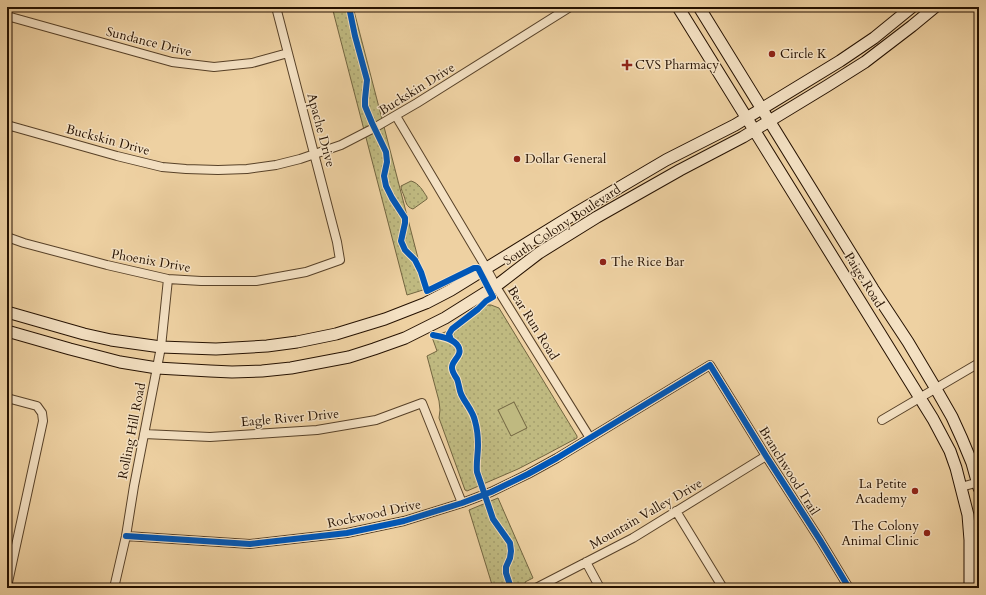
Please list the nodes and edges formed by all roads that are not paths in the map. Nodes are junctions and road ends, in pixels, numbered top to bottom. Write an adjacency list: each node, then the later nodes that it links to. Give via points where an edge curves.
1 (276, 7): 11 (street, Apache Drive)
2 (570, 7): 13 (street, Buckskin Drive)
3 (678, 7): 9 (main road, Paige Road)
4 (698, 7): 9 (main road); 12 (main road, Paige Road)
5 (912, 7): 8 (main road, South Colony Boulevard)
6 (935, 7): 10 (main road, South Colony Boulevard)
7 (7, 16): 11 (street, Sundance Drive, via 190,65 240,65)
8 (903, 16): 10 (main road); 12 (main road, South Colony Boulevard, via 840,61)
9 (684, 18): 14 (main road, Paige Road)
10 (912, 26): 15 (main road, South Colony Boulevard, via 865,62)
11 (288, 53): 18 (street, Apache Drive)
12 (762, 108): 14 (main road, South Colony Boulevard); 15 (main road, Paige Road)
13 (396, 116): 18 (street, Buckskin Drive, via 341,145); 27 (street, Bear Run Road)
14 (746, 118): 17 (main road, Paige Road); 19 (main road, South Colony Boulevard)
15 (769, 121): 17 (main road, South Colony Boulevard); 24 (main road, Paige Road)
16 (7, 125): 18 (street, Buckskin Drive, via 168,168 247,169 276,165)
17 (754, 130): 20 (main road, South Colony Boulevard); 26 (main road, Paige Road)
18 (314, 154): 25 (street, Apache Drive)
19 (651, 169): 20 (main road); 21 (main road, South Colony Boulevard)
20 (668, 177): 22 (main road, South Colony Boulevard)
21 (590, 205): 22 (main road); 27 (main road, South Colony Boulevard)
22 (597, 217): 29 (main road, South Colony Boulevard, via 539,254)
23 (7, 237): 28 (street, Phoenix Drive)
24 (850, 251): 26 (main road); 36 (main road, Paige Road)
25 (340, 260): 28 (street, Phoenix Drive, via 306,272 256,281)
26 (834, 260): 38 (main road, Paige Road)
27 (487, 269): 29 (street, Bear Run Road); 32 (main road, South Colony Boulevard, via 426,303 360,328 336,334 246,348)
28 (168, 279): 32 (street, Rolling Hill Road)
29 (496, 286): 35 (main road, South Colony Boulevard, via 445,318 405,338 349,357 262,371 210,372); 41 (street, Bear Run Road)
30 (7, 312): 32 (main road, South Colony Boulevard, via 97,337)
31 (7, 331): 35 (main road, South Colony Boulevard, via 120,362)
32 (161, 347): 35 (street, Rolling Hill Road)
33 (979, 363): 36 (street)
34 (710, 365): 41 (street, Rockwood Drive); 42 (street, Branchwood Trail)
35 (157, 368): 40 (street, Rolling Hill Road)
36 (936, 389): 38 (street); 43 (main road, Paige Road, via 962,439)
37 (7, 398): 49 (street, via 37,406 42,413 43,421)
38 (920, 398): 39 (street); 44 (main road, Paige Road, via 950,451)
39 (882, 420)
40 (144, 434): 45 (street, Eagle River Drive, via 210,437 317,430 376,420 422,403); 47 (street, Rolling Hill Road)
41 (590, 438): 45 (street, Rockwood Drive, via 528,474)
42 (766, 456): 46 (street, Mountain Valley Drive); 54 (street, Branchwood Trail)
43 (979, 484): 44 (street)
44 (961, 487): 55 (main road, Paige Road, via 970,534)
45 (462, 503): 47 (street, Rockwood Drive, via 404,521 347,533 250,544)
46 (676, 511): 48 (street, Mountain Valley Drive, via 633,538); 53 (street)
47 (126, 536): 50 (street, Rolling Hill Road)
48 (586, 562): 51 (street, Mountain Valley Drive); 52 (street)
49 (7, 587)
50 (114, 588)
51 (536, 588)
52 (600, 588)
53 (723, 588)
54 (849, 588)
55 (970, 588)

